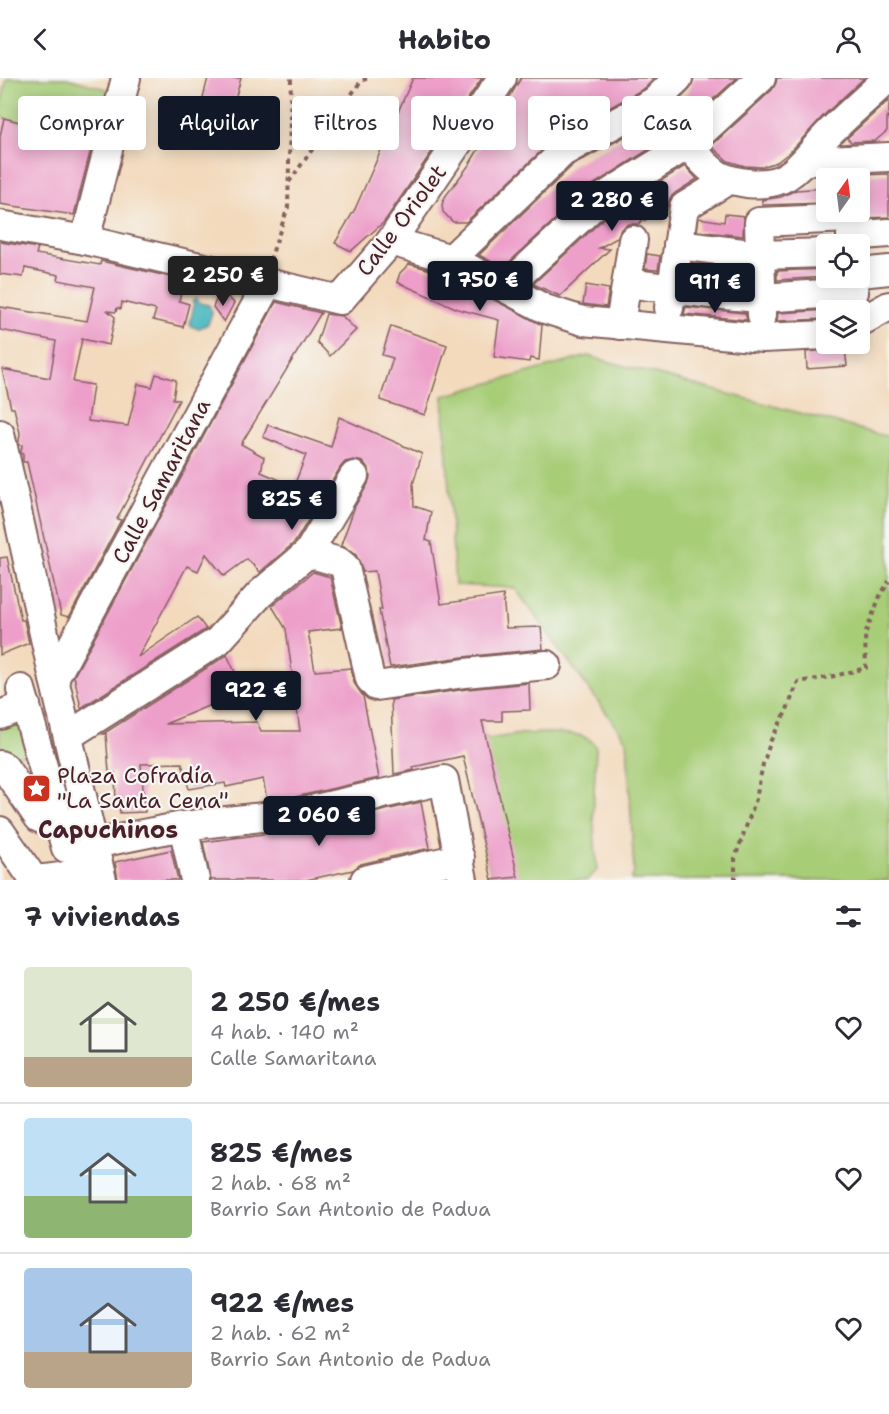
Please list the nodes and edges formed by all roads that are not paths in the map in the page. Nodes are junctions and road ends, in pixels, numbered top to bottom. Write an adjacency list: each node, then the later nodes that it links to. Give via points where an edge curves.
1 (126, 78): 18 (street)
2 (502, 78): 20 (street, Calle Oriolet)
3 (678, 78): 6 (street)
4 (762, 78): 8 (street)
5 (888, 78): 12 (street, via 828,134)
6 (659, 96)
7 (622, 119): 25 (street, via 563,152)
8 (713, 122)
9 (679, 150): 30 (street, via 602,198)
10 (694, 150): 13 (street, via 704,163)
11 (889, 157): 12 (street)
12 (807, 161): 13 (street, via 783,179 772,182)
13 (728, 180): 21 (street, via 684,207)
14 (804, 220): 16 (street); 23 (street); 24 (street, via 759,222)
15 (0, 225): 18 (street)
16 (851, 228): 17 (street)
17 (889, 233)
18 (85, 240): 28 (street)
19 (633, 240): 29 (street)
20 (391, 241): 25 (street); 28 (street, Calle Oriolet, via 340,300)
21 (678, 244): 22 (street); 32 (street)
22 (718, 250): 24 (street); 33 (street)
23 (816, 253): 24 (street); 34 (street)
24 (759, 255): 35 (street)
25 (450, 259): 30 (street)
26 (889, 270): 27 (street)
27 (870, 280)
28 (264, 282): 48 (street, Calle Samaritana)
29 (627, 283): 32 (street); 38 (street)
30 (506, 287): 38 (street, via 567,318)
31 (856, 288): 34 (street)
32 (672, 289): 33 (street); 40 (street)
33 (712, 294): 35 (street); 41 (street)
34 (808, 294): 35 (street); 39 (street)
35 (760, 298): 43 (street)
36 (889, 306): 37 (street)
37 (870, 316)
38 (620, 326): 40 (street)
39 (816, 328)
40 (666, 330): 41 (street)
41 (707, 333): 43 (street)
42 (816, 336): 43 (street)
43 (763, 338)
44 (0, 434): 48 (street)
45 (354, 476): 46 (street)
46 (308, 553): 47 (street, via 345,567 370,680 376,686); 50 (street, via 260,594 218,641)
47 (548, 665)
48 (53, 672): 49 (street); 50 (street)
49 (8, 706): 51 (street)
50 (68, 736): 54 (street)
51 (19, 747): 52 (street, via 4,767); 54 (street, via 46,774)
52 (19, 821): 54 (street, via 39,818); 56 (street)
53 (183, 826): 54 (street); 55 (street, via 298,813 444,780); 58 (street)
54 (74, 835): 56 (street, via 82,867 72,875); 57 (street)
55 (462, 869): 59 (street)
56 (35, 880)
57 (102, 880)
58 (195, 880)
59 (365, 880)

